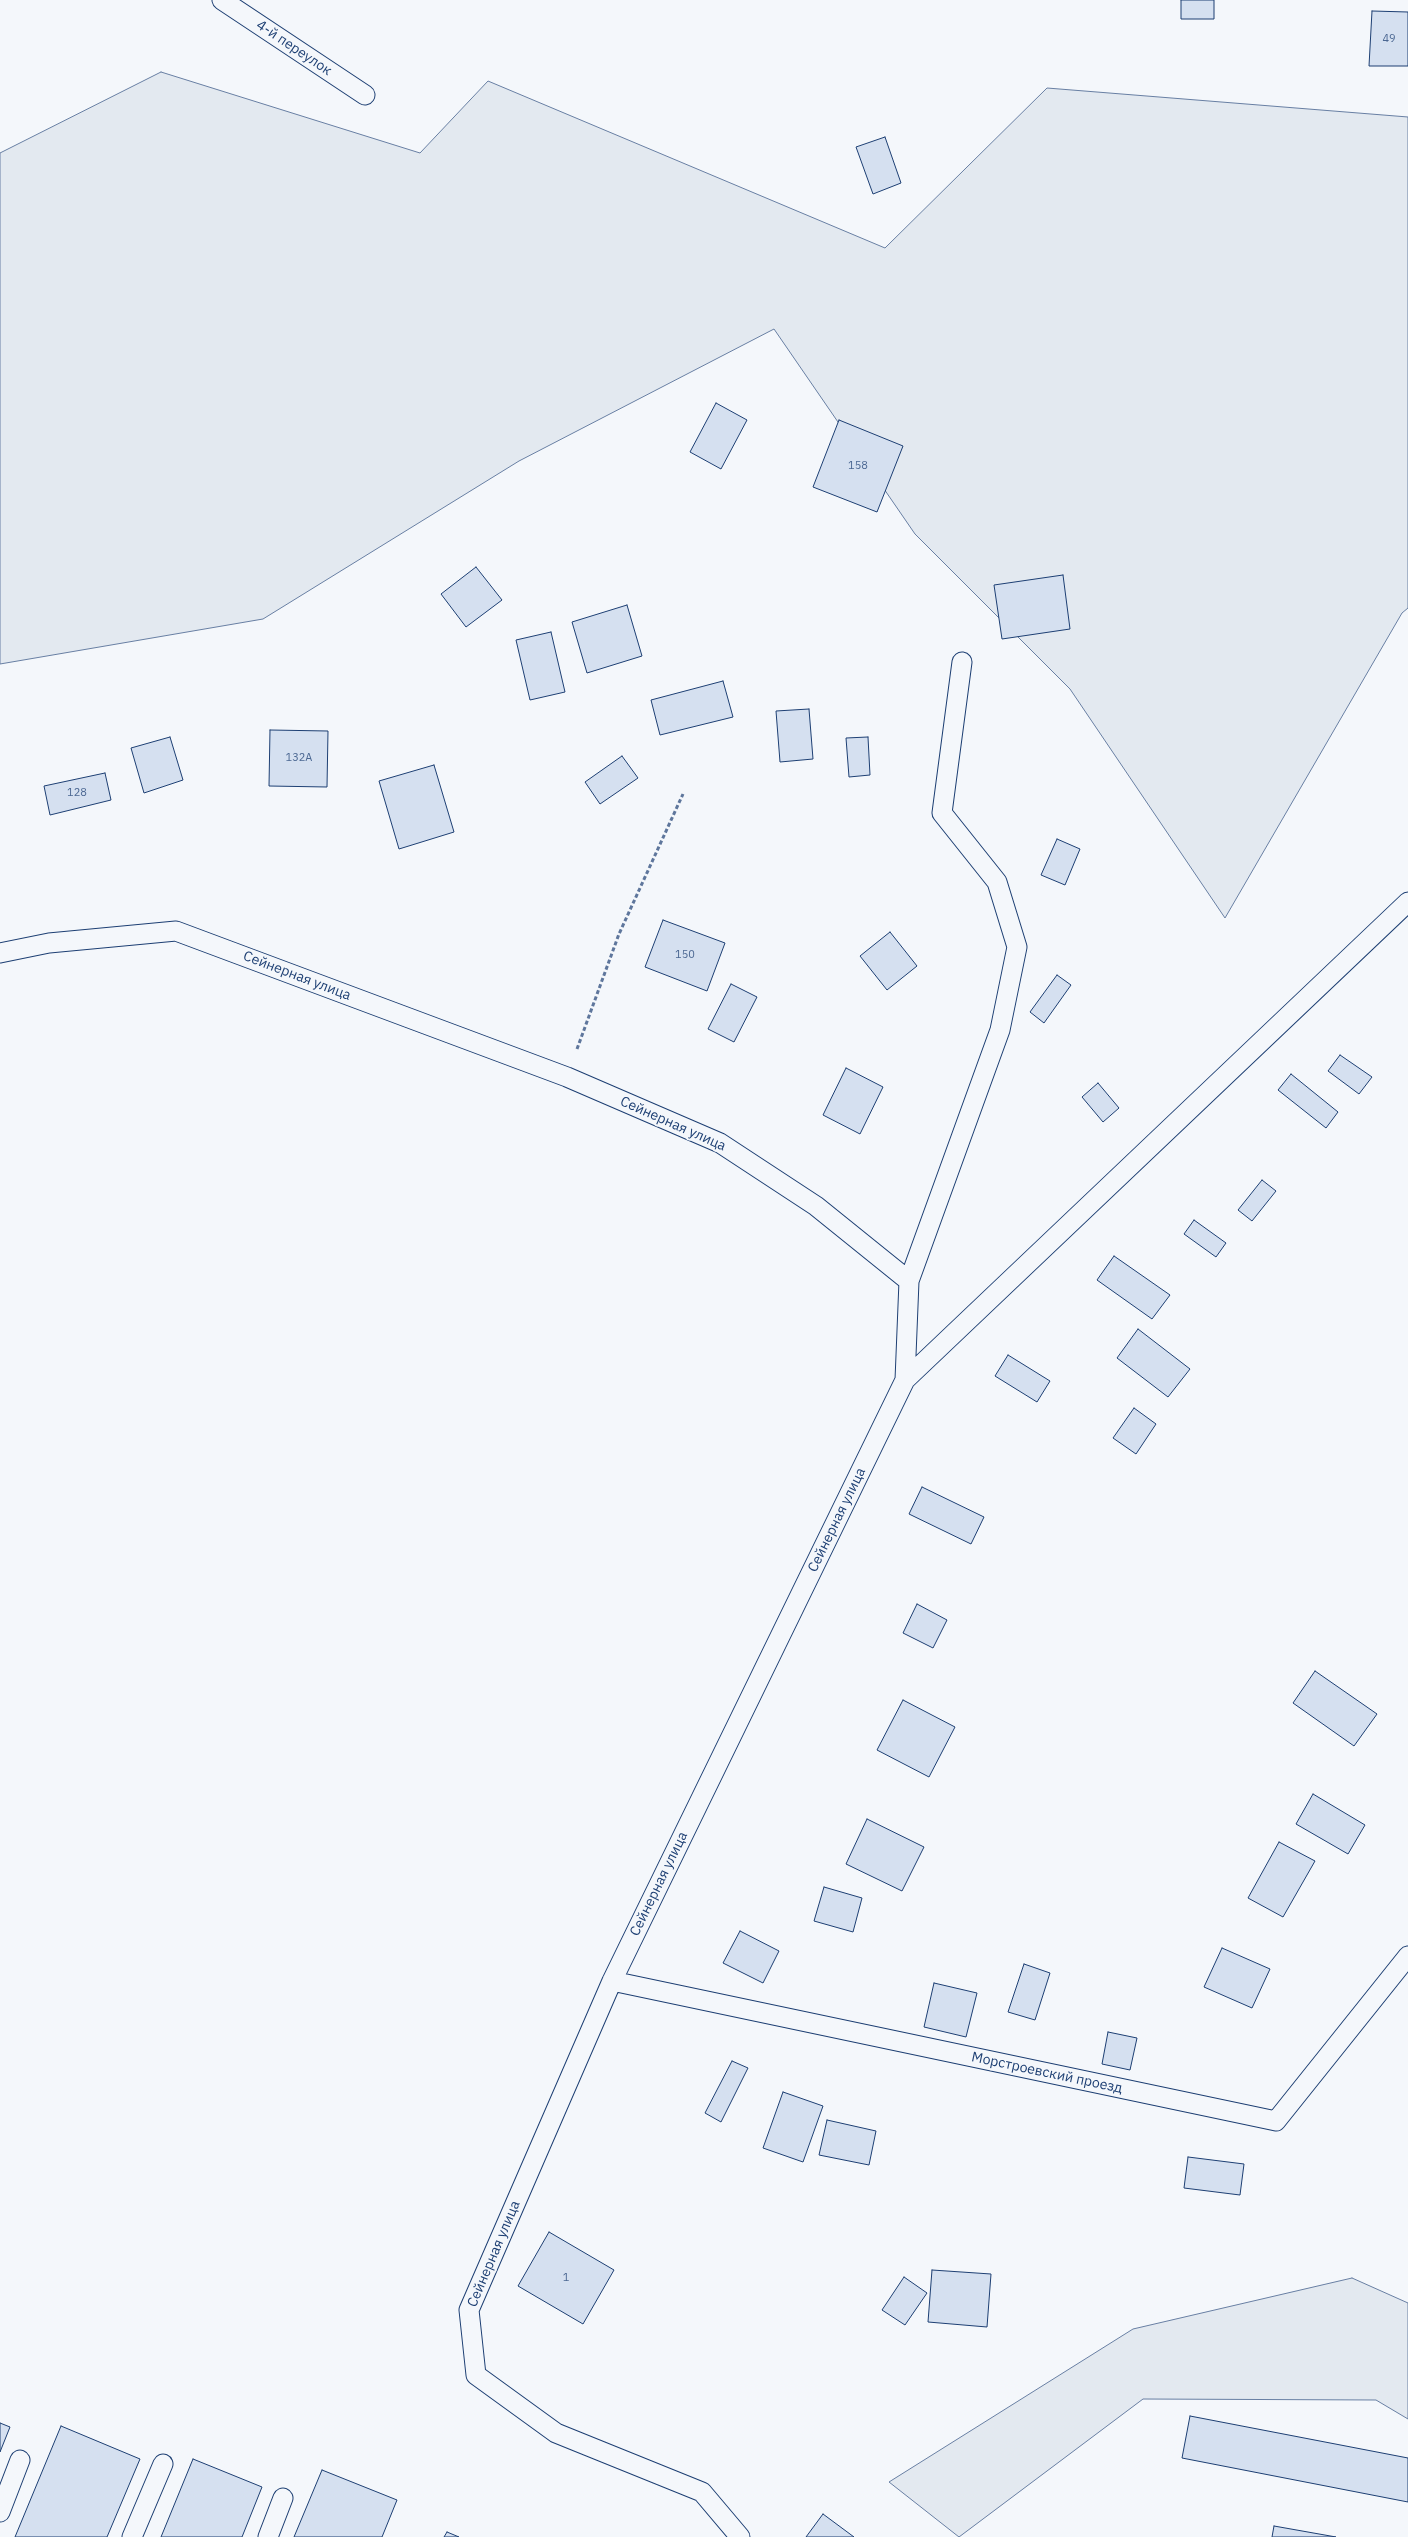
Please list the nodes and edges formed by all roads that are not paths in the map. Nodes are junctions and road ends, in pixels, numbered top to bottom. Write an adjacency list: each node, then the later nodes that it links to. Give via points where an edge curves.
1 (222, 0): 2 (lane, 4-й переулок)
2 (365, 95)
3 (962, 662): 6 (lane, via 942,813 997,882 1017,947 1000,1030)
4 (1408, 902): 7 (lane)
5 (0, 954): 6 (lane, Сейнерная улица, via 49,943 176,931 567,1077 720,1143 816,1206)
6 (909, 1280): 7 (lane, Сейнерная улица)
7 (905, 1380): 9 (lane, Сейнерная улица)
8 (1408, 1956): 9 (lane, Морстроевский проезд, via 1276,2120)
9 (612, 1981): 16 (lane, Сейнерная улица, via 468,2310 476,2375 556,2433 702,2492)
10 (20, 2460): 13 (lane)
11 (163, 2464): 14 (lane)
12 (283, 2498): 15 (lane)
13 (0, 2512)
14 (132, 2537)
15 (268, 2537)
16 (740, 2537)

